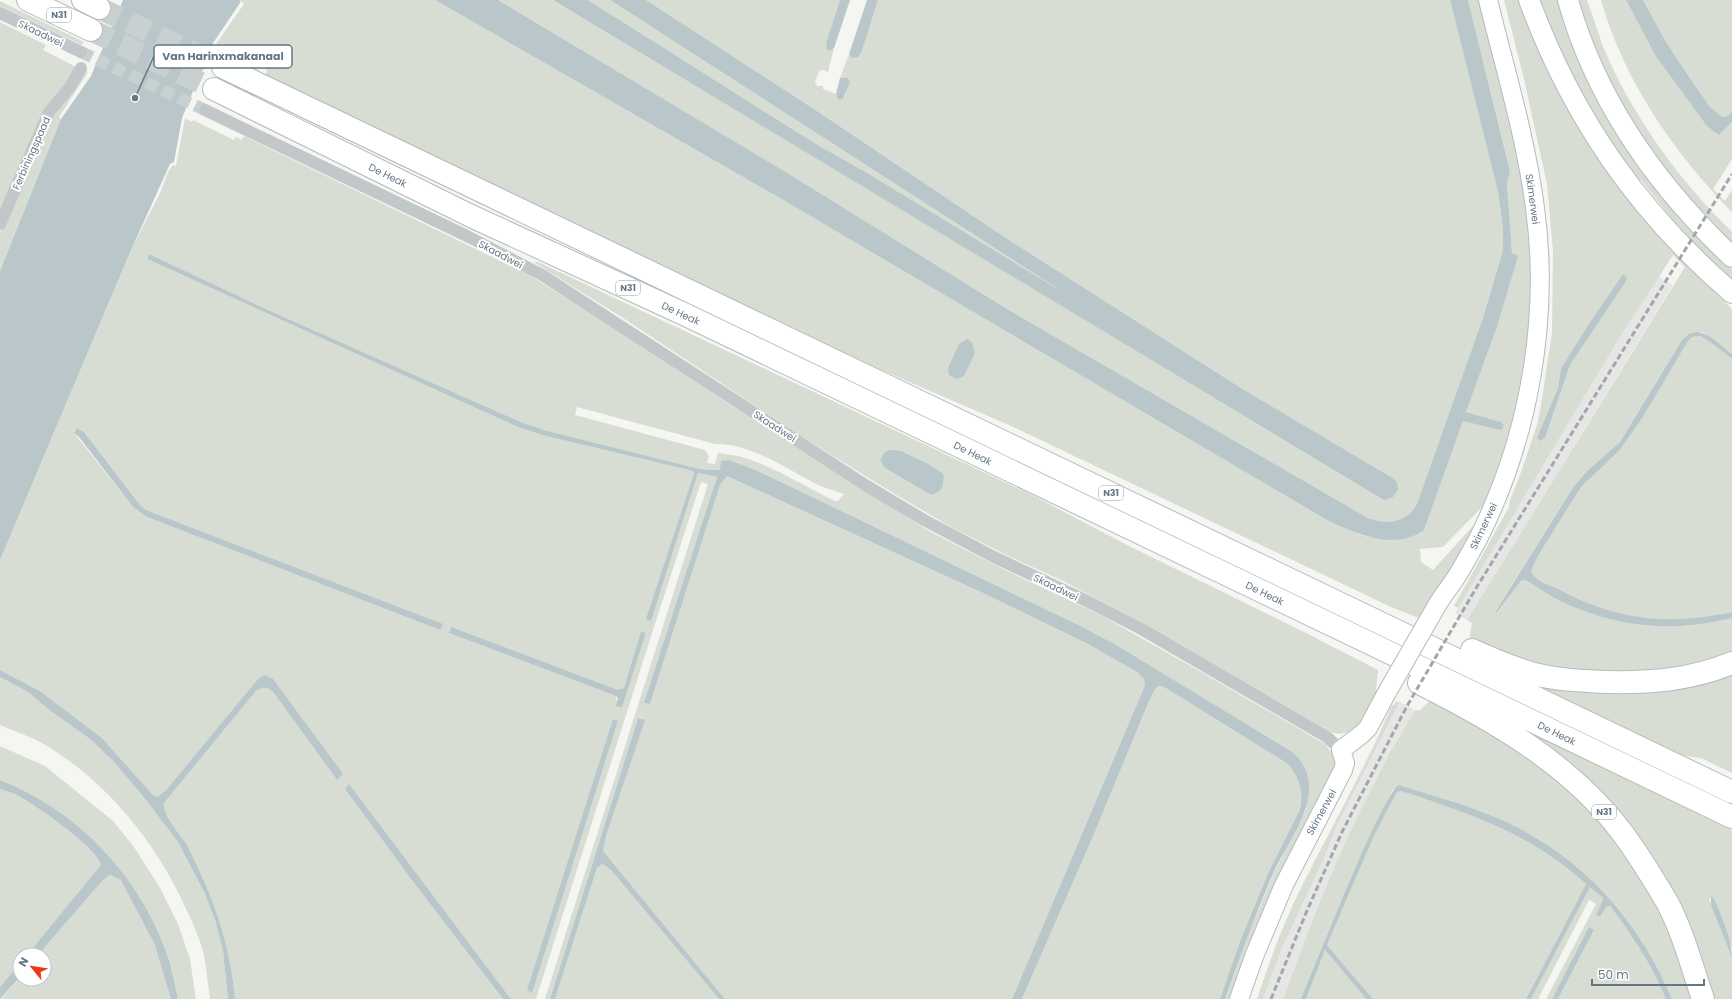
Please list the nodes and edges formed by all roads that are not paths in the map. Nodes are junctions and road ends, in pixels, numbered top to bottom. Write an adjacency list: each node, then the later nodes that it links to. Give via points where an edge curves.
1 (28, 0): 6 (highway, N31)
2 (1488, 0): 18 (street, Skimerwei, bridge, via 1524,140 1534,202 1539,267 1534,364 1525,407 1505,476 1479,536 1368,728)
3 (1529, 0): 14 (main road, via 1562,78 1612,161 1657,220 1700,266)
4 (1568, 0): 13 (main road, via 1591,64 1634,144 1674,196)
5 (0, 13): 7 (street, Skaadwei)
6 (91, 30)
7 (81, 52)
8 (223, 67): 15 (highway, N31)
9 (82, 68): 12 (street, Ferbiningspaad, via 49,112)
10 (214, 89): 16 (highway, De Heak / N31, via 471,216 684,314)
11 (205, 110): 18 (street, Skaadwei, via 469,237 542,275 867,486 924,520 1143,630 1327,737)
12 (0, 224)
13 (1732, 257)
14 (1732, 293)
15 (1287, 578): 17 (highway, N31, via 1351,596 1499,662 1535,674 1581,681 1643,682 1683,678); 19 (highway, N31)
16 (1278, 600): 20 (highway, De Heak / N31); 22 (highway, N31, via 1314,630 1502,728 1530,746 1590,796 1621,831 1667,903 1683,939)
17 (1732, 663)
18 (1341, 750): 21 (street, Skimerwei, via 1345,763 1340,776 1284,885)
19 (1732, 792)
20 (1732, 817)
21 (1239, 999)
22 (1703, 999)

